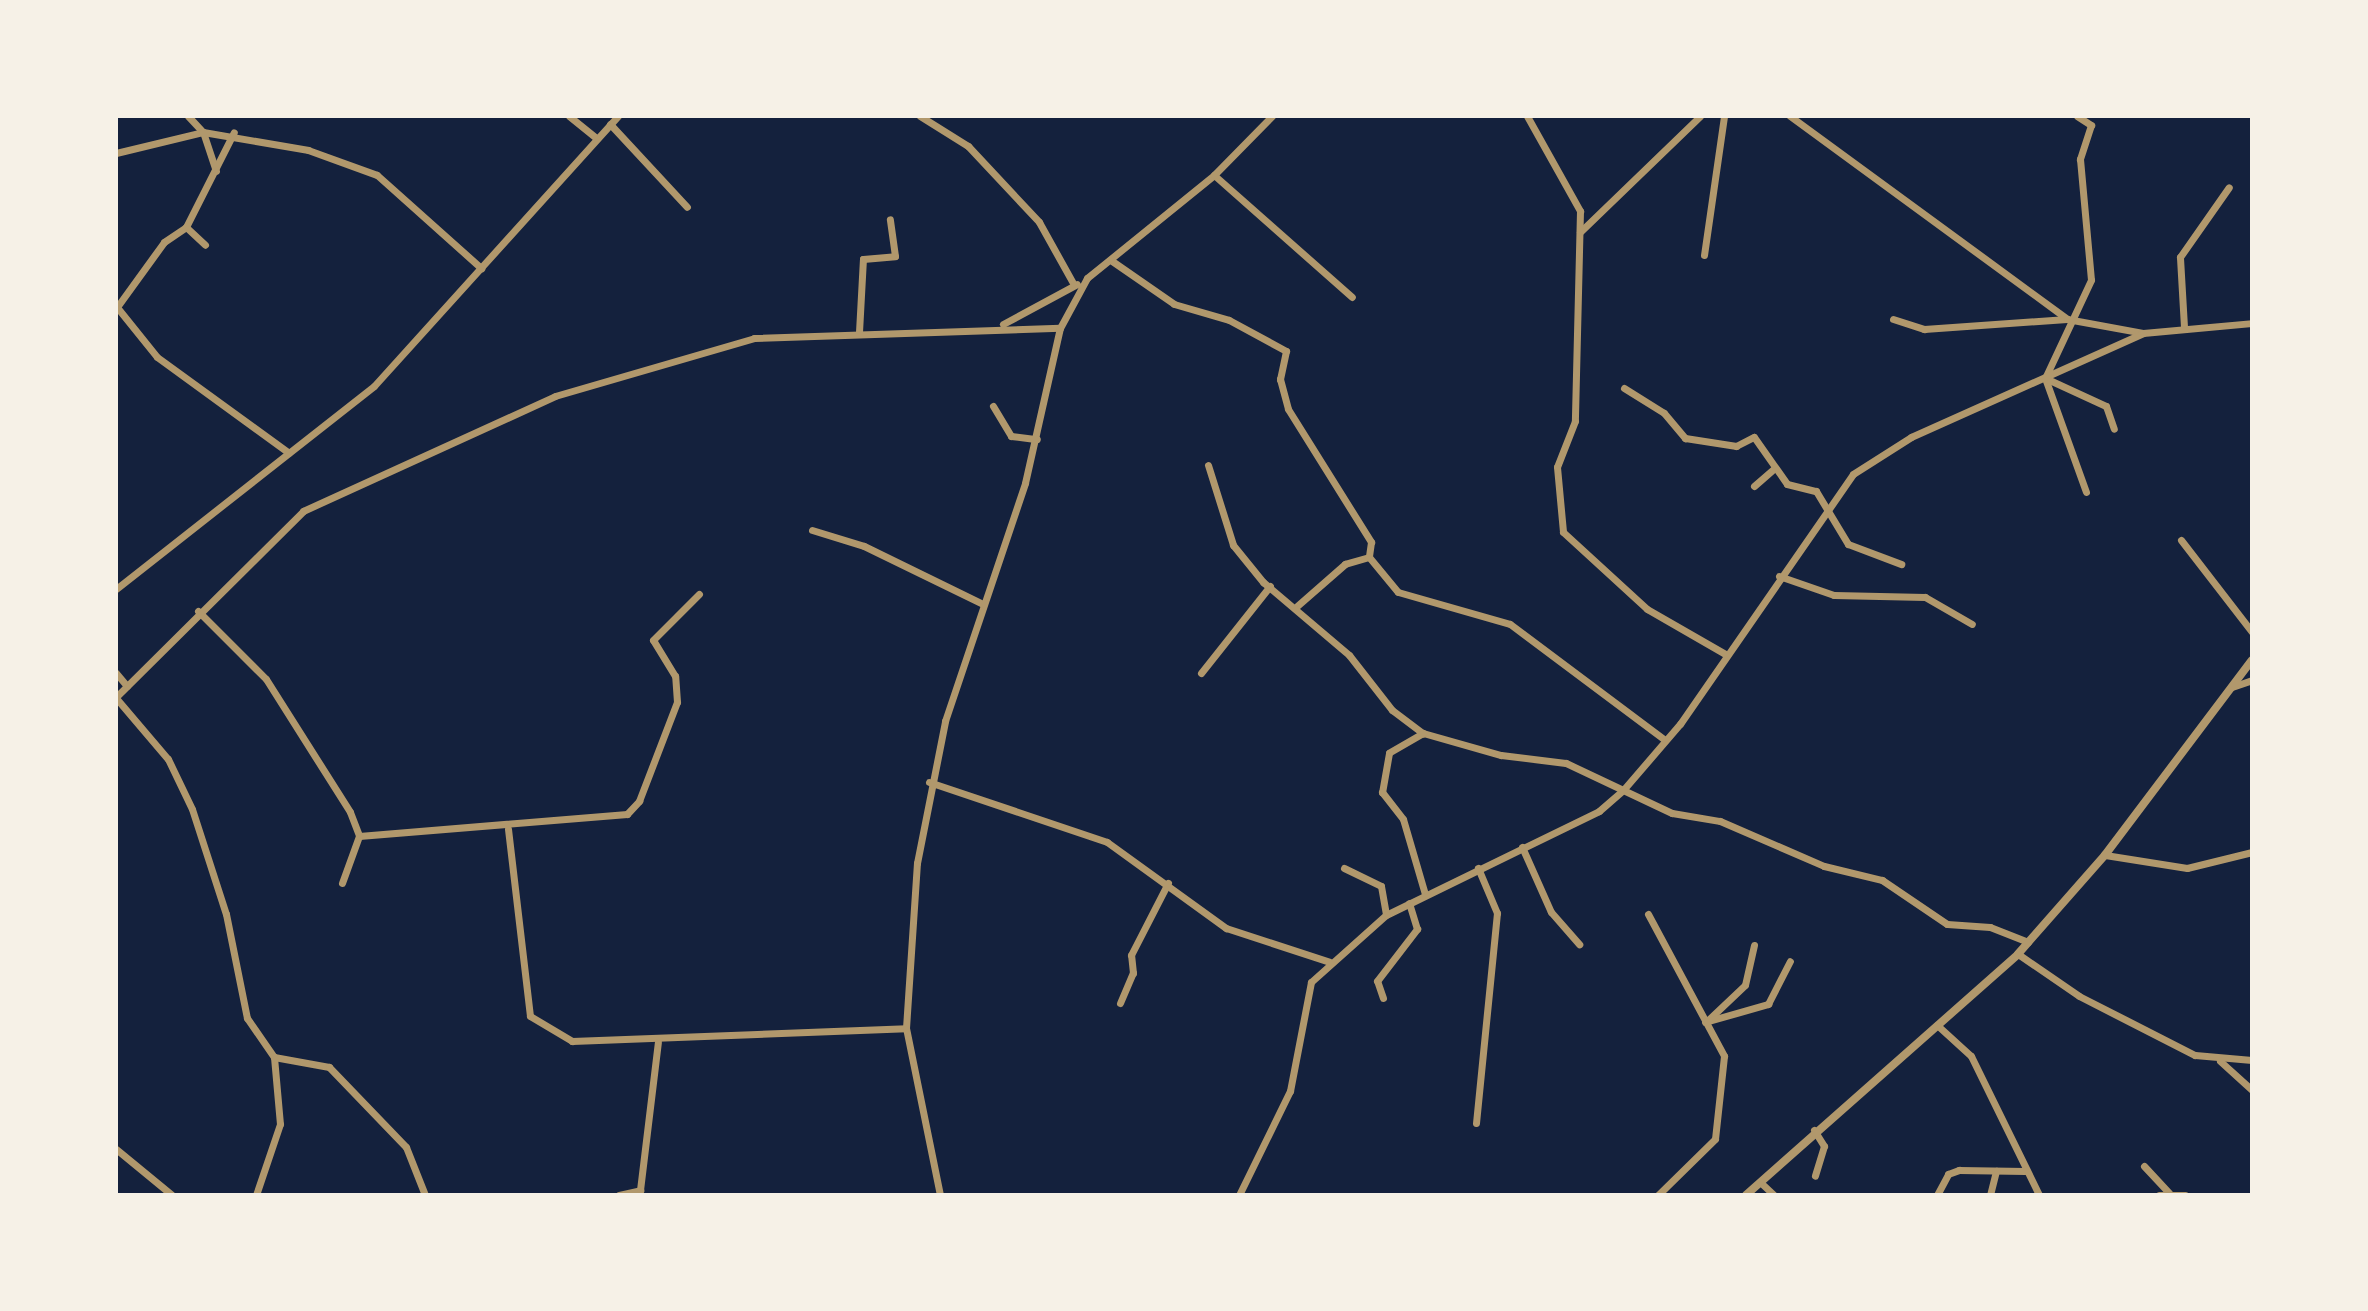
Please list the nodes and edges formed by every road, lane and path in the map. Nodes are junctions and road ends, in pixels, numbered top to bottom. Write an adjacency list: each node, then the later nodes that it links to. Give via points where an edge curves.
1 (188, 116): 12 (street)
2 (569, 116): 14 (street)
3 (618, 116): 11 (street)
4 (920, 116): 28 (street, via 968,146 1039,222)
5 (1272, 116): 17 (street)
6 (1527, 116): 22 (street, via 1567,180)
7 (1700, 116): 22 (street)
8 (1724, 116): 24 (street)
9 (1790, 116): 32 (street)
10 (2077, 116): 32 (street, via 2091,125 2080,164 2091,280 2082,309)
11 (610, 124): 14 (street); 19 (street)
12 (203, 132): 13 (street); 15 (street); 16 (street)
13 (234, 132): 16 (street); 26 (street, via 377,175)
14 (596, 138): 26 (street)
15 (116, 153)
16 (216, 171): 21 (street)
17 (1214, 175): 25 (street); 29 (street)
18 (2229, 187): 35 (street, via 2180,257)
19 (687, 207)
20 (890, 219): 37 (street, via 895,256 863,259)
21 (186, 227): 23 (street); 30 (street, via 164,242)
22 (1580, 232): 63 (street, via 1575,421 1557,467 1563,532 1647,609)
23 (205, 245)
24 (1704, 255)
25 (1112, 261): 27 (street); 52 (street, via 1174,304 1229,320 1286,351 1280,379 1288,409 1371,542)
26 (481, 268): 44 (street, via 374,386)
27 (1087, 278): 28 (street); 36 (street)
28 (1074, 285): 34 (street)
29 (1352, 297)
30 (116, 307): 44 (street, via 157,357)
31 (1893, 319): 32 (street, via 1924,329)
32 (2067, 319): 38 (street); 39 (street)
33 (2252, 323): 35 (street)
34 (1001, 325): 36 (street); 37 (street)
35 (2184, 327): 38 (street)
36 (1060, 328): 43 (street)
37 (859, 332): 60 (street, via 754,338 555,396 303,511)
38 (2143, 333): 39 (street)
39 (2045, 378): 42 (street, via 2106,406); 48 (street); 49 (street, via 1868,462)
40 (1624, 388): 46 (street, via 1685,438 1736,446 1754,437)
41 (993, 406): 43 (street, via 1011,436)
42 (2114, 429)
43 (1037, 439): 58 (street)
44 (289, 453): 56 (street)
45 (1208, 465): 55 (street, via 1233,545)
46 (1775, 468): 47 (street); 49 (street, via 1787,484 1816,491)
47 (1754, 486)
48 (2086, 492)
49 (1826, 505): 53 (street, via 1848,544); 54 (street)
50 (812, 530): 58 (street, via 864,546)
51 (2181, 540): 62 (street)
52 (1369, 557): 59 (street, via 1345,564); 72 (street, via 1398,592 1510,624)
53 (1901, 564)
54 (1779, 576): 61 (street, via 1834,595 1925,597); 63 (street)
55 (1270, 586): 59 (street); 66 (street)
56 (116, 589)
57 (699, 594): 75 (street, via 653,640 675,676 677,702 639,801 627,814)
58 (983, 604): 73 (street)
59 (1297, 606): 71 (street, via 1392,710)
60 (198, 611): 68 (street); 76 (street, via 293,716)
61 (1972, 624)
62 (2252, 632)
63 (1727, 655): 72 (street)
64 (2252, 660): 69 (street)
65 (116, 673): 68 (street)
66 (1201, 673)
67 (2252, 680): 69 (street)
68 (127, 686): 70 (street)
69 (2232, 687): 79 (street)
70 (116, 697): 100 (street, via 168,759 192,809 226,914 247,1018)
71 (1423, 733): 74 (street, via 1501,755 1566,763); 84 (street, via 1389,753 1382,792 1403,819)
72 (1665, 740): 74 (street)
73 (929, 782): 83 (street, via 1107,842); 98 (street, via 908,940)
74 (1624, 789): 77 (street, via 1599,811); 88 (street, via 1672,813 1720,821 1824,866 1882,880 1947,924 1990,927)
75 (508, 829): 76 (street); 99 (street, via 530,1016 572,1041)
76 (359, 836): 82 (street)
77 (1522, 847): 81 (street); 89 (street, via 1551,912)
78 (2252, 852): 79 (street, via 2187,868)
79 (2105, 855): 88 (street)
80 (1344, 868): 87 (street, via 1381,886)
81 (1478, 868): 84 (street); 104 (street, via 1497,913)
82 (342, 883)
83 (1168, 883): 93 (street, via 1226,928); 95 (street, via 1131,955 1133,973)
84 (1425, 894): 85 (street)
85 (1409, 903): 87 (street); 94 (street, via 1417,929 1377,981)
86 (1648, 914): 96 (street)
87 (1386, 915): 93 (street)
88 (2028, 942): 91 (street)
89 (1579, 944)
90 (1754, 945): 96 (street, via 1745,985)
91 (2018, 954): 97 (street); 102 (street, via 2079,996)
92 (1790, 961): 96 (street, via 1768,1004)
93 (1330, 962): 119 (street, via 1311,982 1290,1091)
94 (1383, 998)
95 (1120, 1003)
96 (1705, 1022): 120 (street, via 1724,1056 1715,1139)
97 (1937, 1025): 105 (street); 109 (street, via 1971,1056)
98 (906, 1028): 99 (street); 118 (street)
99 (658, 1042): 112 (street)
100 (274, 1057): 115 (street, via 280,1124); 116 (street, via 329,1067 406,1147)
101 (2252, 1060): 102 (street)
102 (2220, 1061): 103 (street)
103 (2252, 1090)
104 (1476, 1123)
105 (1814, 1130): 110 (street, via 1824,1146); 111 (street)
106 (116, 1149): 114 (street)
107 (2144, 1166): 113 (street)
108 (1996, 1171): 109 (street); 123 (street, via 1948,1174); 124 (street)
109 (2025, 1171): 125 (street)
110 (1815, 1176)
111 (1760, 1182): 121 (street); 122 (street)
112 (641, 1192): 117 (street)
113 (2169, 1193): 126 (street); 127 (street)
114 (172, 1195)
115 (256, 1195)
116 (425, 1195)
117 (619, 1195)
118 (940, 1195)
119 (1239, 1195)
120 (1658, 1195)
121 (1746, 1195)
122 (1774, 1195)
123 (1937, 1195)
124 (1990, 1195)
125 (2039, 1195)
126 (2159, 1195)
127 (2185, 1195)

